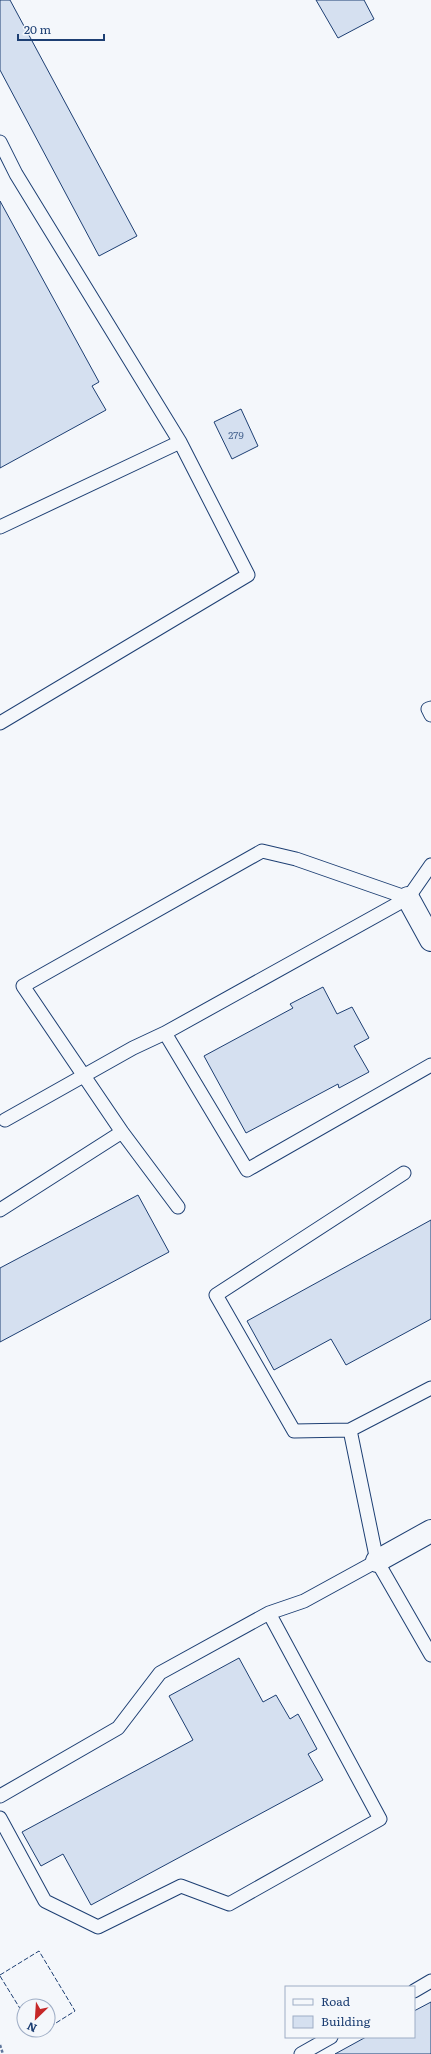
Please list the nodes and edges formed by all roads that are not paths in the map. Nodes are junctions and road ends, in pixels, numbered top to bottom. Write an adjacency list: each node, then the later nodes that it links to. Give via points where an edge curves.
1 (0, 142): 2 (lane, via 16,174)
2 (180, 442): 3 (lane); 6 (lane, via 248,575)
3 (0, 527)
4 (431, 708): 5 (lane, via 428,709)
5 (431, 715)
6 (0, 723)
7 (431, 866): 8 (lane)
8 (408, 898): 9 (street); 10 (lane); 12 (lane, via 296,859 262,850 23,986)
9 (431, 940)
10 (165, 1033): 11 (lane, via 247,1170); 12 (lane)
11 (431, 1066)
12 (84, 1076): 13 (lane); 14 (lane)
13 (5, 1120)
14 (122, 1132): 16 (lane); 17 (lane)
15 (404, 1173): 19 (lane, via 216,1295 294,1431)
16 (178, 1207)
17 (0, 1210)
18 (431, 1388): 19 (lane)
19 (350, 1430): 21 (lane)
20 (431, 1531): 21 (street)
21 (377, 1561): 22 (lane, via 304,1601); 23 (lane)
22 (269, 1613): 24 (lane, via 160,1673 118,1728); 25 (lane, via 380,1819 229,1904 181,1886 98,1927 45,1901)
23 (431, 1656)
24 (0, 1796)
25 (0, 1818)
26 (431, 1981): 27 (lane)
27 (415, 1990)
28 (329, 2038): 29 (lane)
29 (300, 2054)

